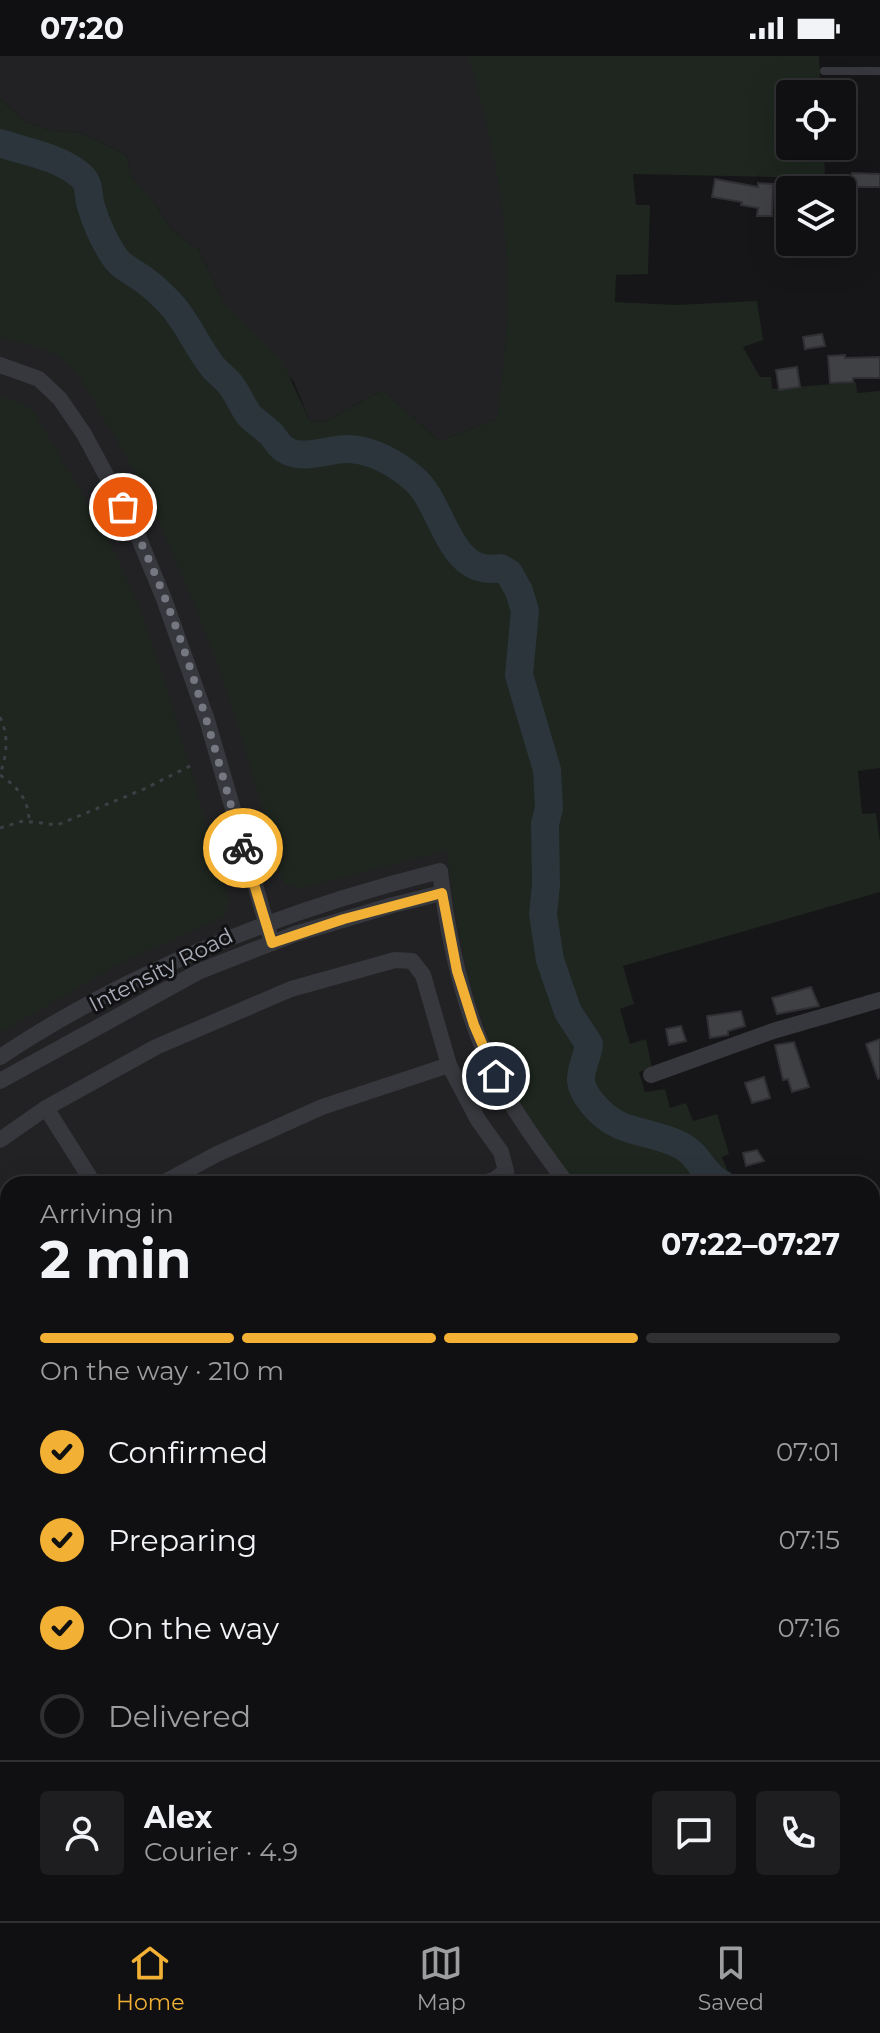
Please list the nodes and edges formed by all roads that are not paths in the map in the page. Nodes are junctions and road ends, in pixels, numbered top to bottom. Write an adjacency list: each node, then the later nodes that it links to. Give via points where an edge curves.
1 (824, 71): 2 (lane)
2 (880, 71)
3 (0, 365): 5 (street, via 39,379 60,399 136,531 203,707)
4 (442, 893): 5 (street, Intensity Road, via 440,871); 6 (street, Intensity Road); 17 (street, via 474,1025 496,1076)
5 (266, 924): 6 (street); 8 (street, Intensity Road, via 137,979)
6 (272, 943): 11 (street, Intensity Road, via 200,971)
7 (880, 1000): 10 (street)
8 (0, 1057)
9 (449, 1065): 12 (street, via 423,975 412,961 395,960 291,989 156,1047); 15 (street, via 322,1107); 16 (street, via 501,1152 506,1171)
10 (651, 1075)
11 (0, 1081)
12 (46, 1108): 13 (street); 14 (street)
13 (0, 1140)
14 (89, 1176)
15 (176, 1176)
16 (499, 1176)
17 (561, 1176)

